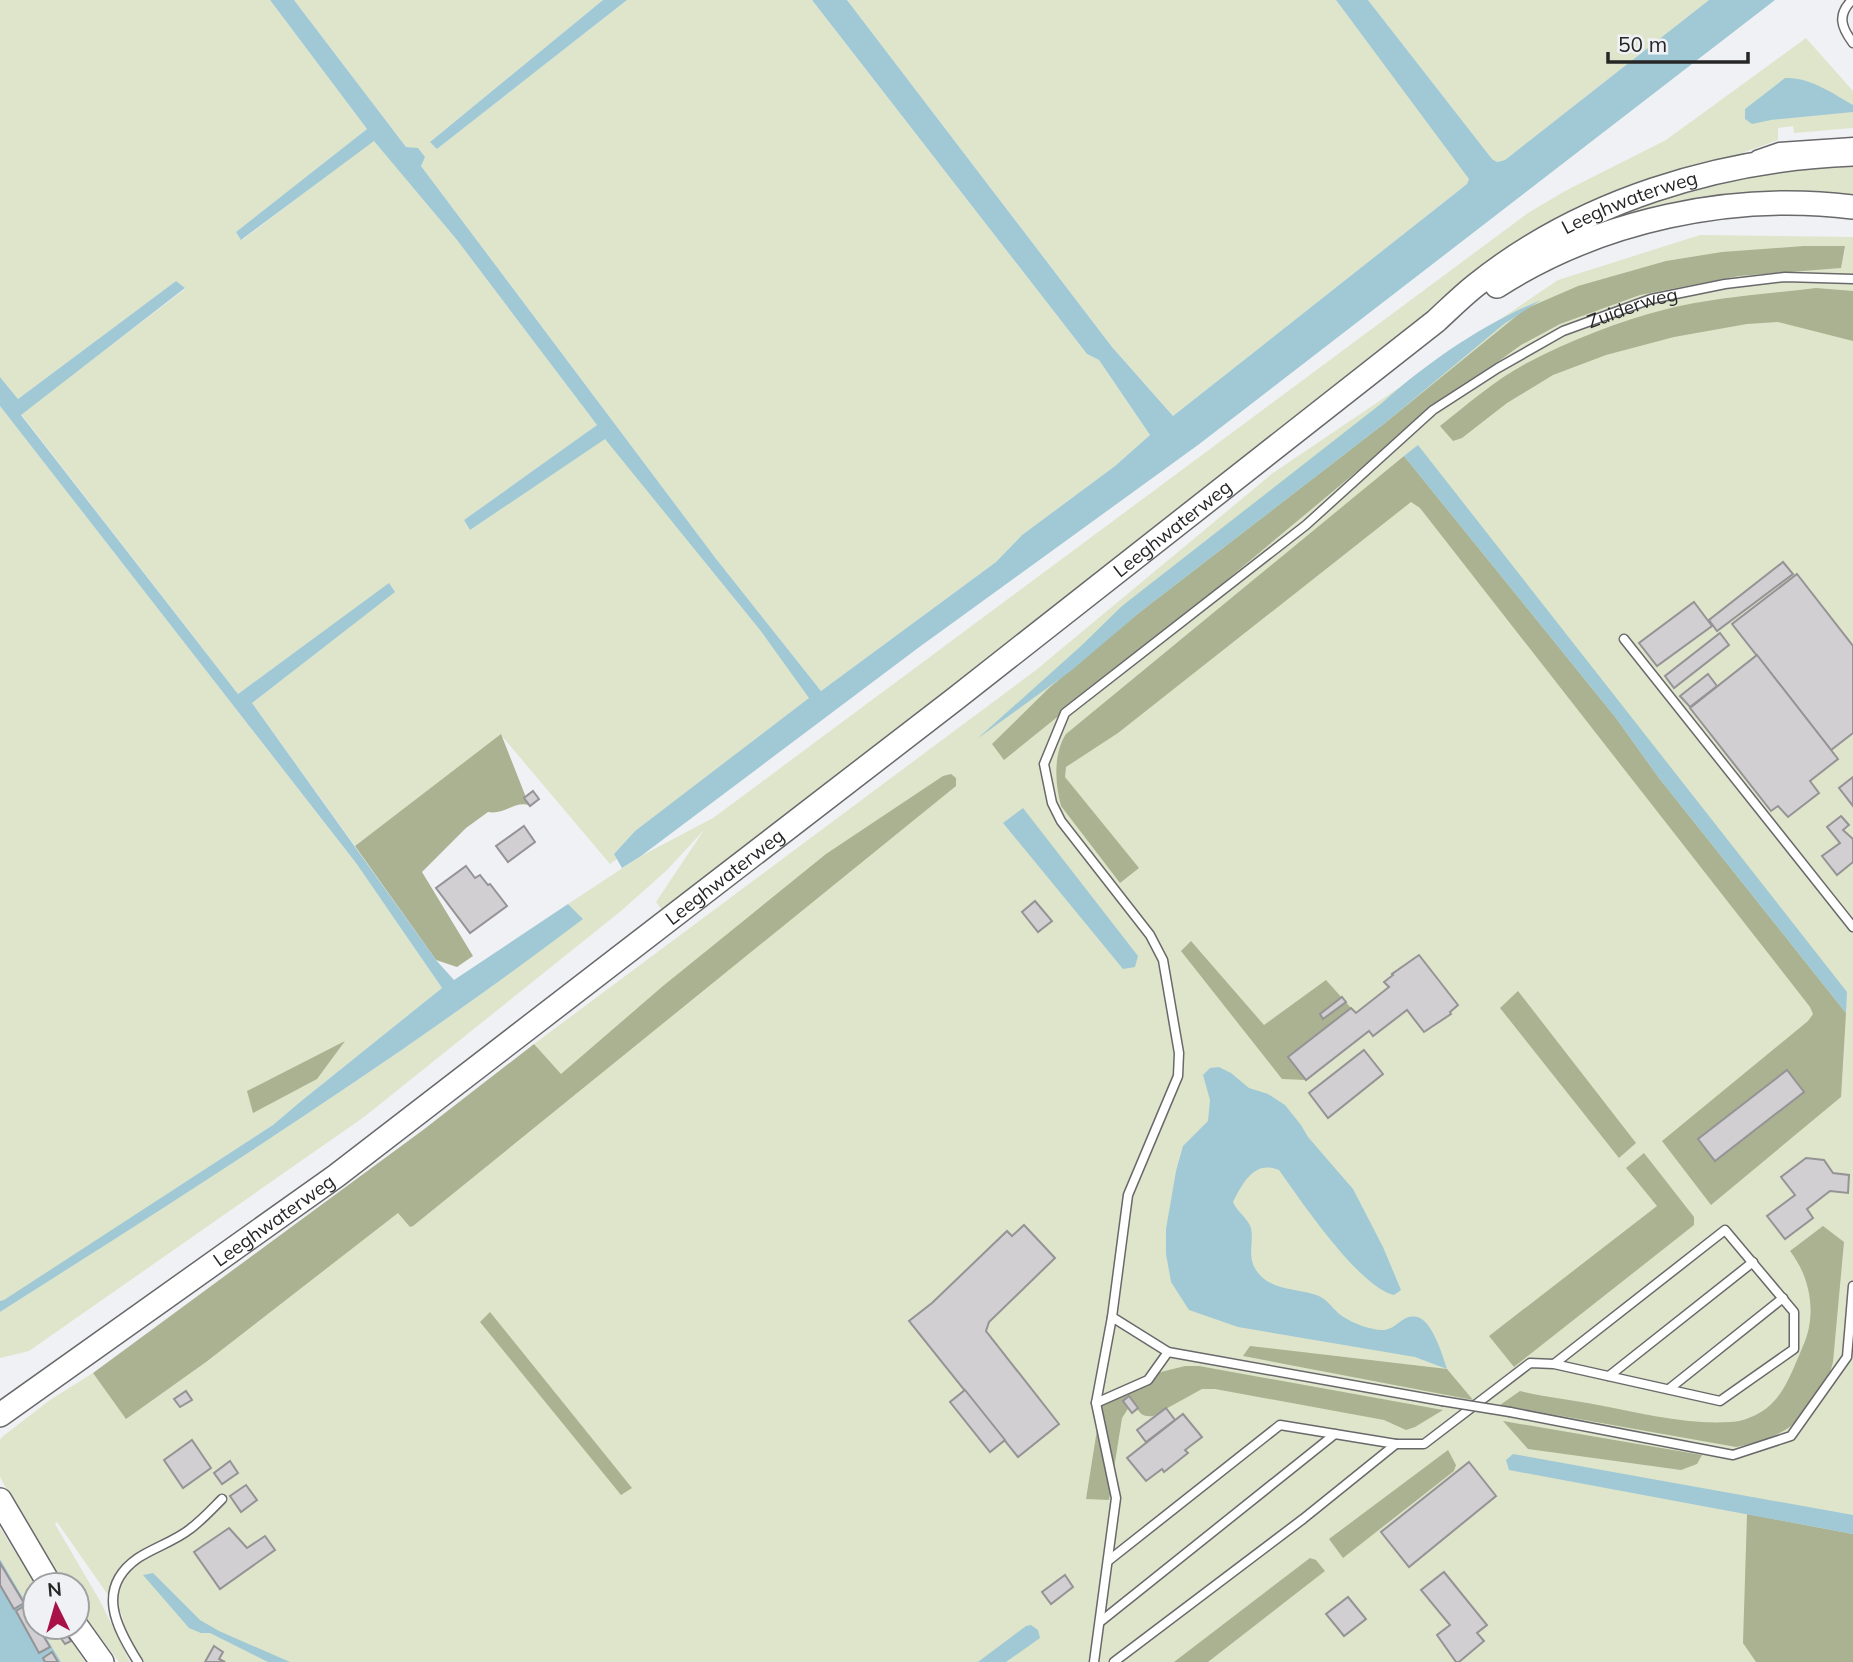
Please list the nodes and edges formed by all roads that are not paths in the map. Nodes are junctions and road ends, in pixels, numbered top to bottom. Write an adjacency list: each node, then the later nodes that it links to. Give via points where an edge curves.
1 (1852, 0): 2 (lane, via 1841,21)
2 (1853, 43)
3 (1853, 142): 5 (lane, via 1779,147)
4 (1853, 155): 5 (main road, Leeghwaterweg, via 1771,161)
5 (1718, 171): 8 (main road, Leeghwaterweg, via 1657,188 1554,234 1475,285)
6 (1853, 208): 8 (main road, Leeghwaterweg, via 1819,203 1756,204 1706,209 1625,227 1544,260)
7 (1853, 279): 14 (lane, Zuiderweg, via 1786,277 1725,284 1651,299 1563,331 1433,410 1306,525 1065,713 1044,764 1052,803 1061,821 1150,934 1163,960 1179,1053 1178,1076 1128,1195)
8 (1436, 321): 20 (main road, Leeghwaterweg, via 357,1160)
9 (1624, 639): 10 (lane)
10 (1853, 927)
11 (1753, 1262): 13 (lane); 16 (lane, via 1725,1230); 17 (lane)
12 (1853, 1286): 15 (lane, bridge, via 1847,1357 1791,1436 1733,1455)
13 (1783, 1298): 18 (lane); 18 (lane, via 1794,1312 1794,1349 1720,1401)
14 (1112, 1317): 15 (lane); 19 (lane, Zuiderweg)
15 (1168, 1352): 19 (lane, via 1148,1380)
16 (1554, 1364): 17 (lane); 22 (lane, via 1530,1363 1424,1444)
17 (1609, 1376): 18 (lane)
18 (1669, 1389)
19 (1096, 1403): 25 (lane, via 1116,1498)
20 (0, 1415)
21 (1335, 1434): 22 (lane); 25 (lane, via 1280,1425); 27 (lane)
22 (1396, 1444): 32 (lane)
23 (222, 1499): 30 (lane, via 190,1529 137,1559 112,1590 114,1614)
24 (0, 1500): 26 (main road)
25 (1108, 1561): 27 (lane)
26 (42, 1571)
27 (1100, 1622): 31 (lane)
28 (87, 1641): 29 (main road)
29 (102, 1662)
30 (138, 1662)
31 (1094, 1662)
32 (1114, 1662)

